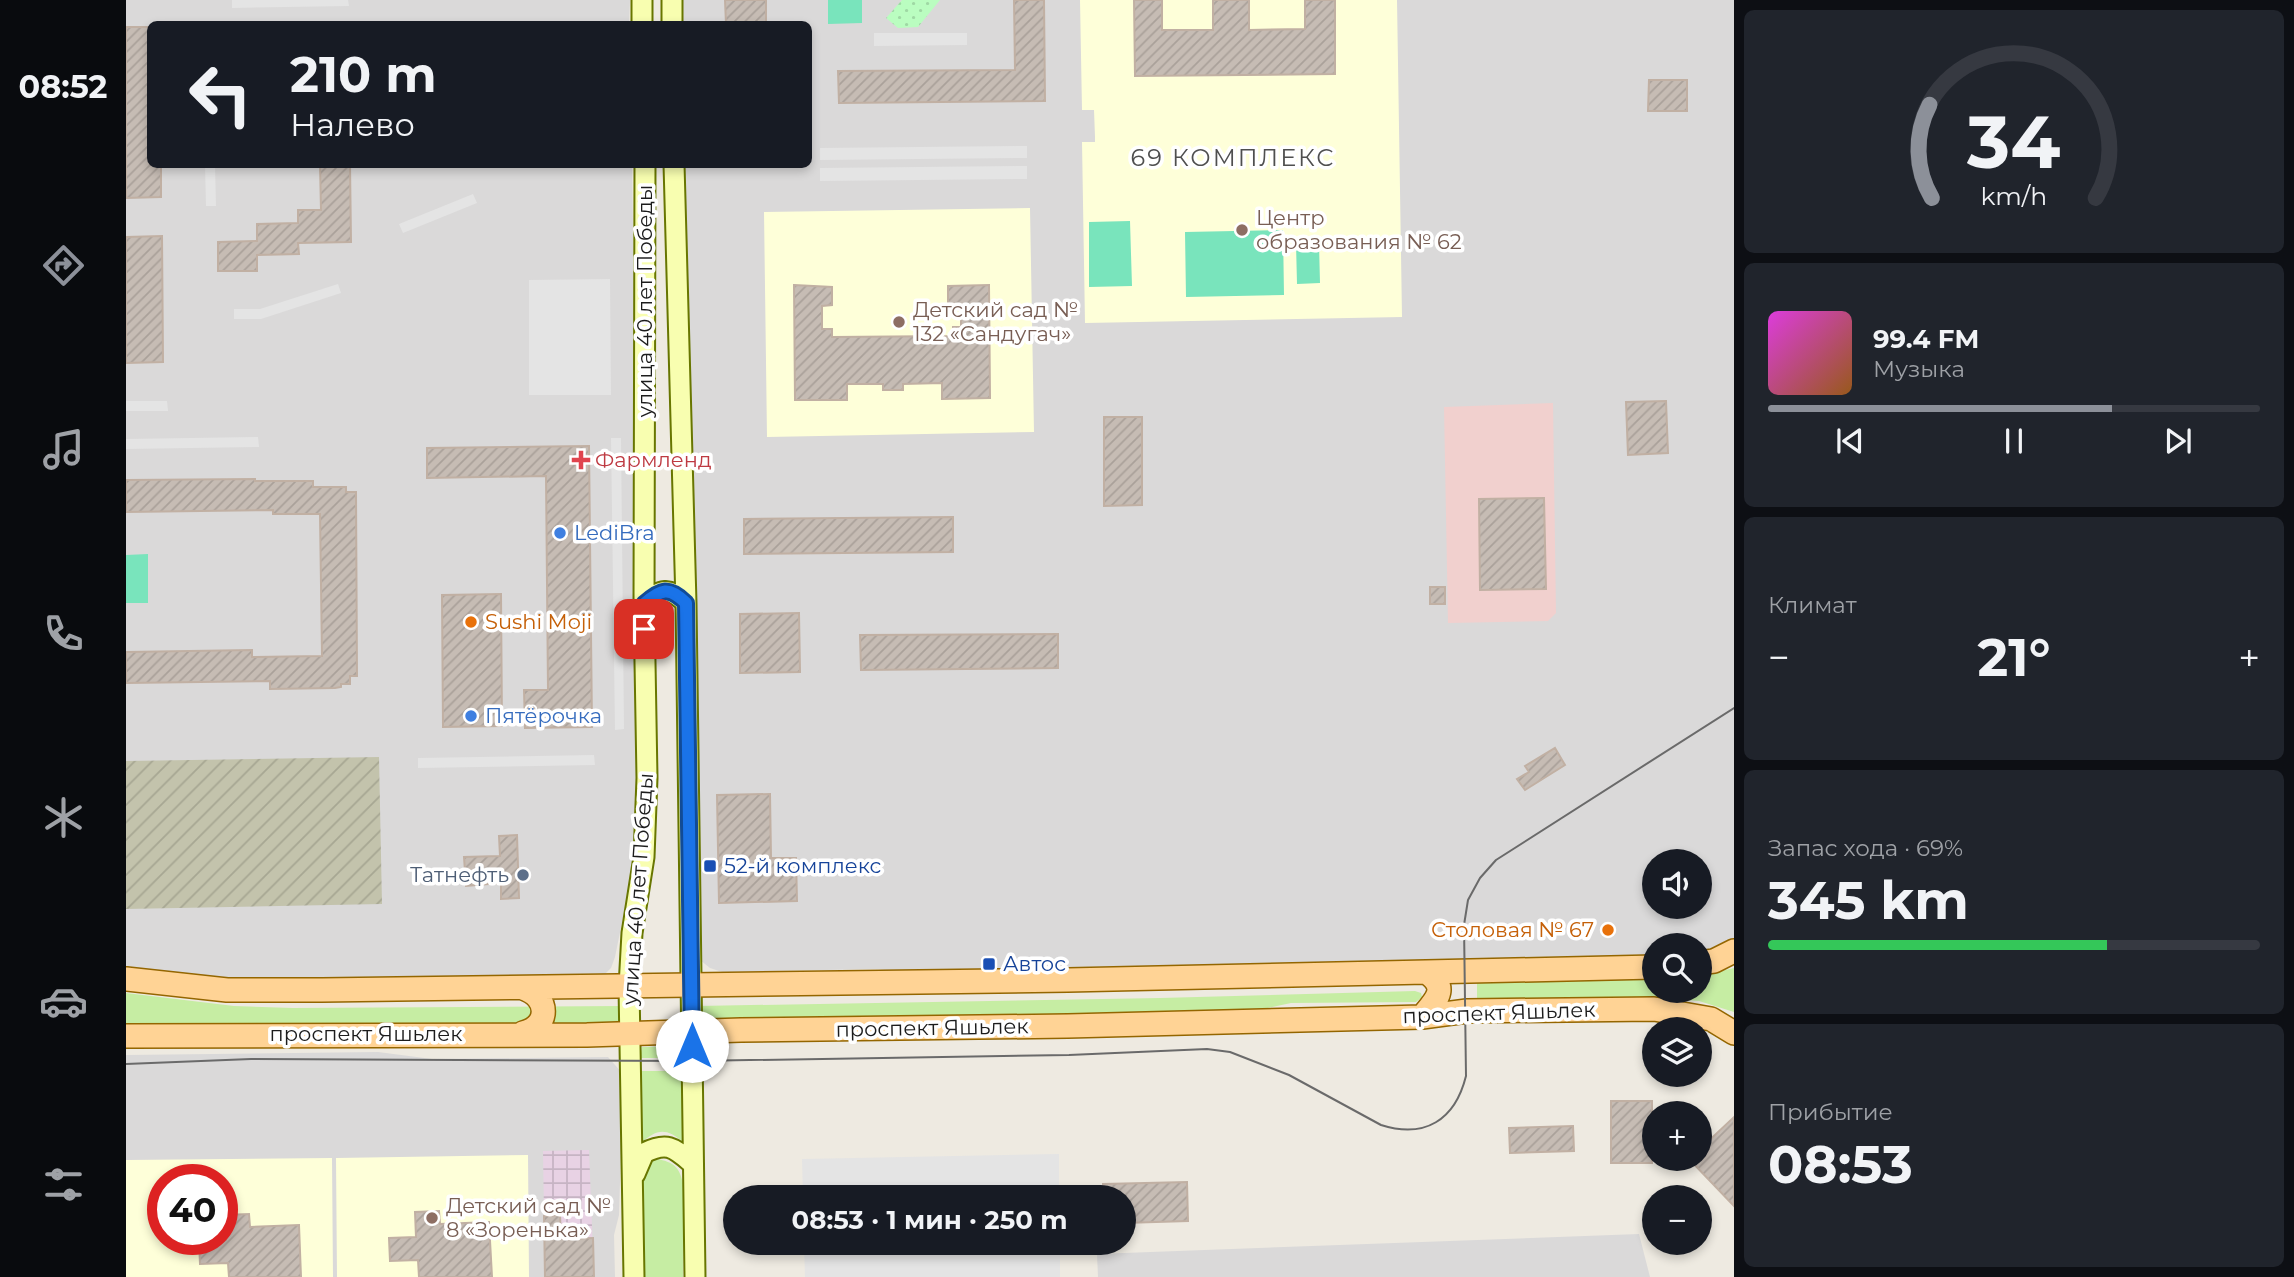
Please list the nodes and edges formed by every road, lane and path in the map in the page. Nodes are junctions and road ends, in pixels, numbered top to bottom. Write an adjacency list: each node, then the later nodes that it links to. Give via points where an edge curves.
1 (642, 0): 3 (street)
2 (672, 0): 4 (street)
3 (642, 21)
4 (672, 21)
5 (645, 168): 8 (street, улица 40 лет Победы)
6 (674, 168): 7 (street, улица 40 лет Победы)
7 (686, 603): 8 (street, via 676,593 664,591); 14 (street, улица 40 лет Победы)
8 (644, 604): 15 (street, улица 40 лет Победы, via 646,824)
9 (1734, 951): 10 (main road)
10 (1712, 961)
11 (1642, 967): 12 (main road, проспект Яшьлек)
12 (1426, 972): 14 (main road, проспект Яшьлек); 17 (main road, via 1439,986 1439,994)
13 (126, 979): 16 (main road, проспект Яшьлек, via 227,990)
14 (691, 985): 15 (main road, проспект Яшьлек); 18 (street, улица 40 лет Победы)
15 (629, 987): 16 (main road, проспект Яшьлек); 20 (street, улица 40 лет Победы)
16 (523, 988): 21 (main road, via 538,996 543,1011 537,1026)
17 (1422, 1017): 18 (main road, проспект Яшьлек); 19 (main road, проспект Яшьлек, via 1467,1011 1654,1009 1711,1019)
18 (692, 1031): 20 (main road, проспект Яшьлек); 23 (street, улица 40 лет Победы)
19 (1734, 1032)
20 (629, 1033): 21 (main road, проспект Яшьлек); 24 (street, улица 40 лет Победы)
21 (523, 1034): 22 (main road, проспект Яшьлек)
22 (126, 1036)
23 (693, 1164): 24 (street, via 674,1148 658,1146 644,1153); 26 (street, улица 40 лет Победы)
24 (632, 1184): 25 (street, улица 40 лет Победы)
25 (634, 1277)
26 (695, 1277)

